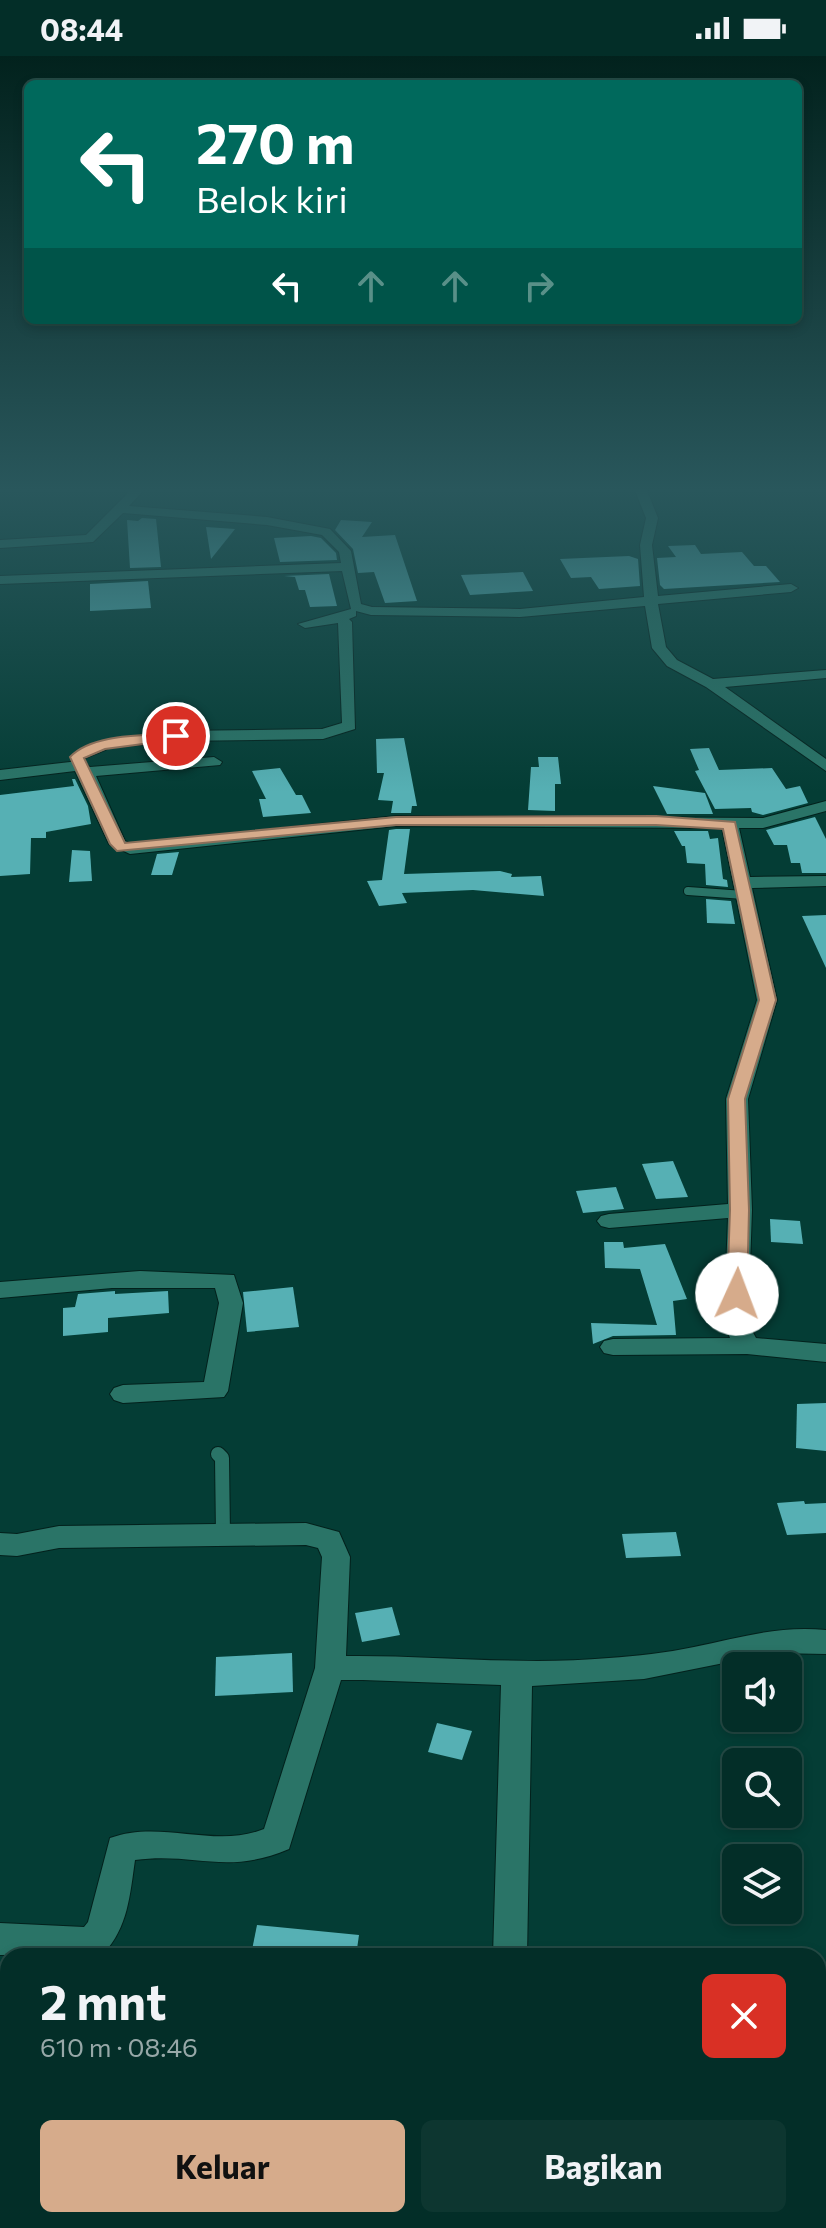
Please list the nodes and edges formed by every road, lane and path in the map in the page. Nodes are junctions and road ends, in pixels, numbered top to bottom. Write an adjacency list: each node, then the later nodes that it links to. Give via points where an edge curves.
1 (351, 589): 5 (street)
2 (652, 589): 4 (street)
3 (775, 589): 4 (street)
4 (653, 600): 5 (street, via 504,613); 9 (street, via 659,648 672,663)
5 (360, 609): 6 (street)
6 (340, 618): 7 (street); 10 (street, via 345,622 350,726 323,734 176,736)
7 (305, 624)
8 (826, 674): 9 (street)
9 (711, 684): 12 (street)
10 (104, 746): 13 (lane, via 77,757)
11 (214, 762): 13 (street)
12 (826, 766)
13 (83, 769): 14 (street); 16 (street, via 118,844 130,849 396,821 656,820)
14 (0, 775)
15 (826, 806): 16 (street, via 763,823)
16 (730, 825): 18 (street)
17 (826, 881): 18 (street)
18 (743, 889): 19 (lane); 20 (street, via 767,1000 737,1099)
19 (688, 891)
20 (740, 1210): 21 (street); 23 (street, via 736,1323)
21 (609, 1221)
22 (0, 1290): 26 (street, via 62,1283 225,1281 231,1303 215,1391)
23 (747, 1346): 24 (street); 25 (street)
24 (613, 1347)
25 (826, 1353)
26 (123, 1394)
27 (218, 1454): 28 (lane)
28 (223, 1535): 29 (street, via 59,1537); 31 (street, via 306,1534 329,1540 336,1557)
29 (0, 1544)
30 (826, 1642): 32 (street, via 799,1638 746,1644 695,1659)
31 (330, 1668): 32 (street); 33 (street, via 277,1839 238,1849 122,1848 108,1920 91,1943)
32 (517, 1674): 34 (street)
33 (0, 1939)
34 (510, 1948)

